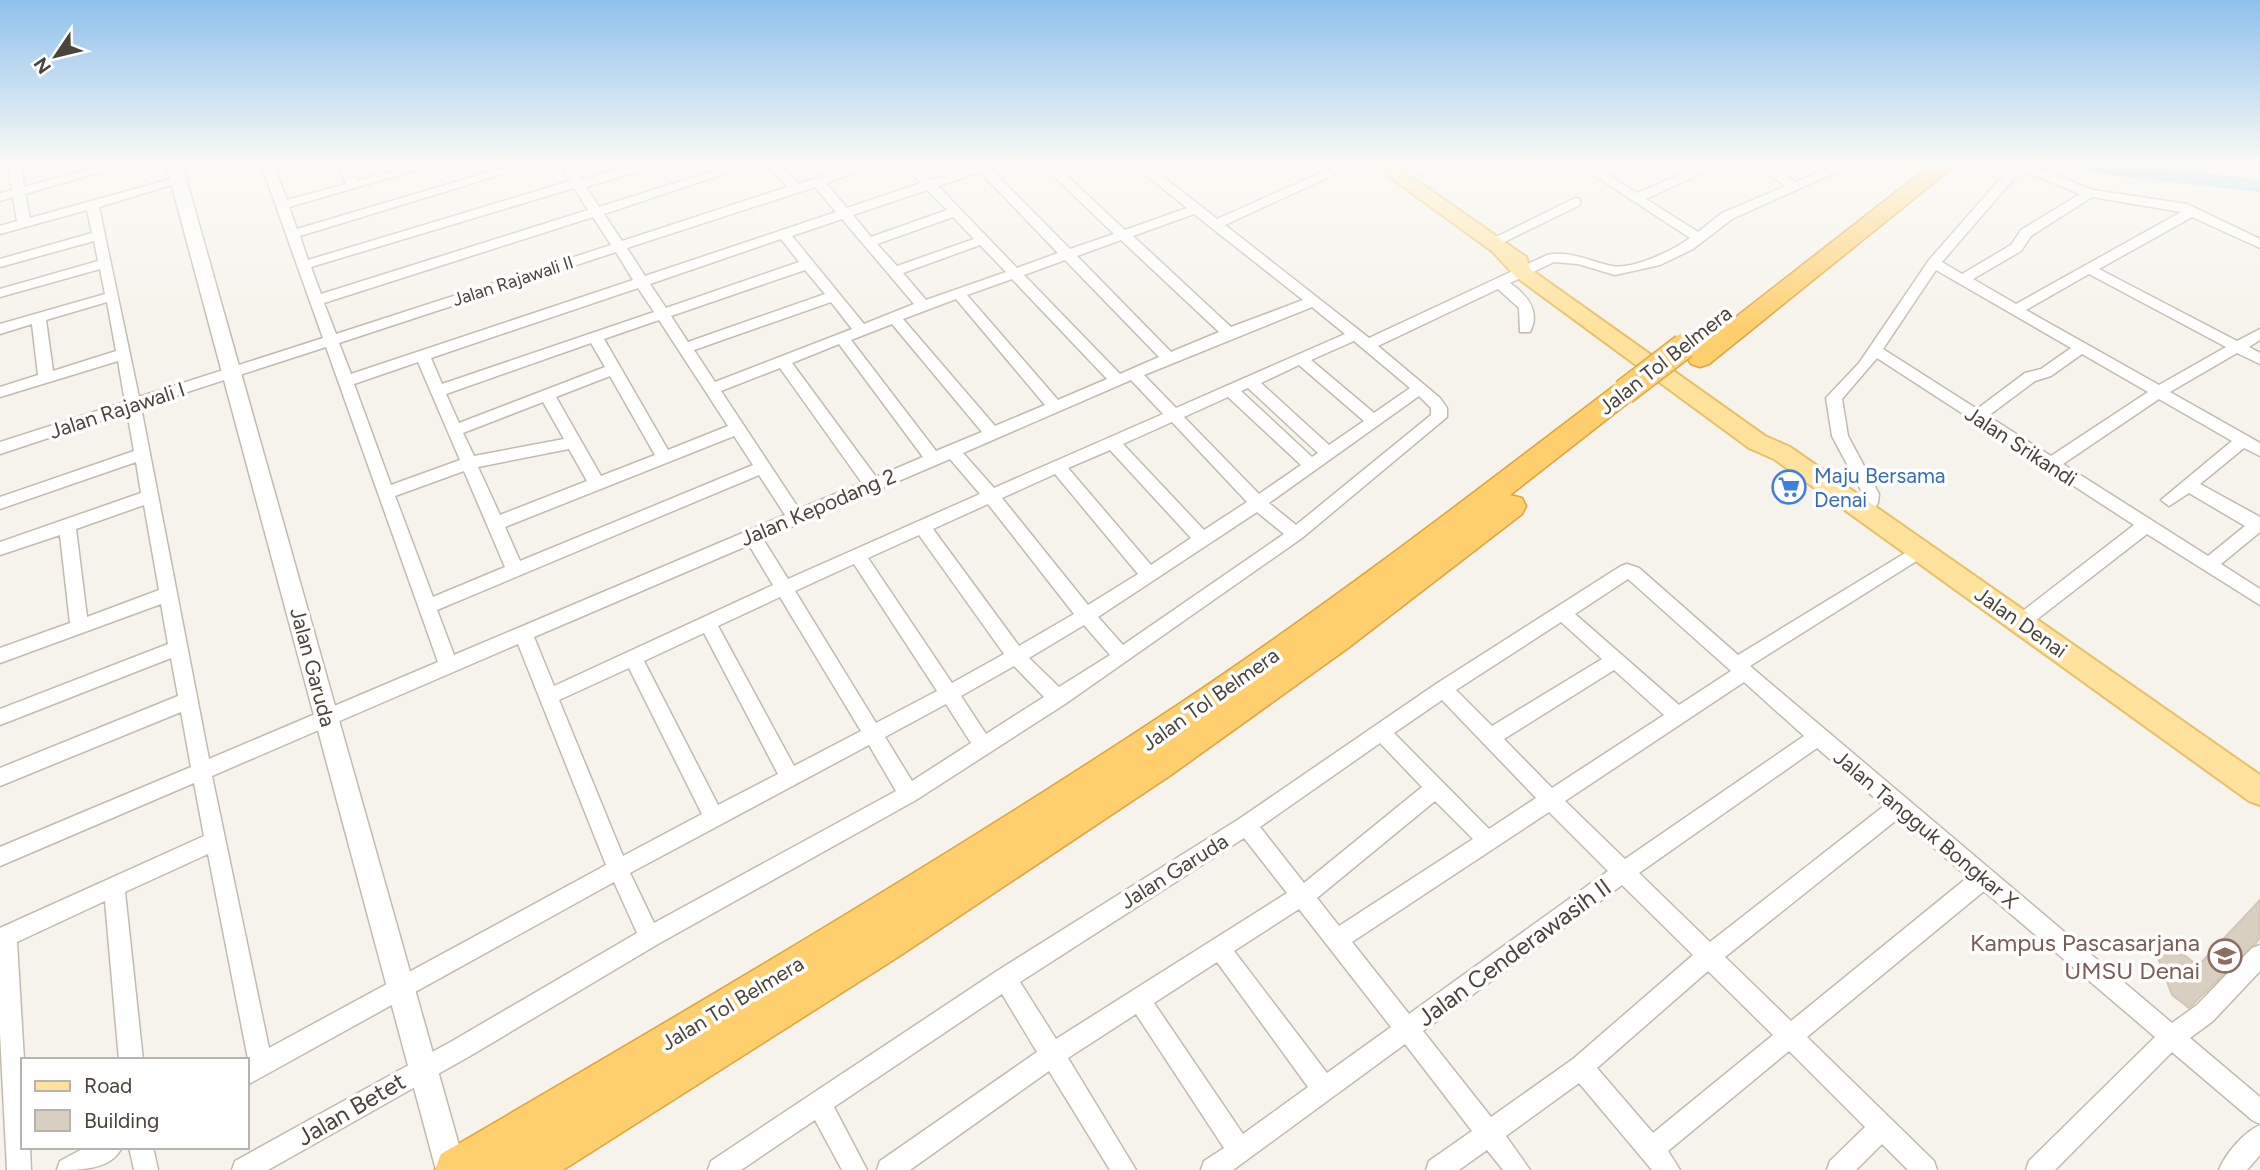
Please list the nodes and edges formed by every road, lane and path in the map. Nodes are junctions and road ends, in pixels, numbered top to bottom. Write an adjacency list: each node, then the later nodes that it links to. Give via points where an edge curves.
1 (23, 219): 30 (street)
2 (43, 219): 30 (street)
3 (95, 219): 35 (street)
4 (189, 219): 88 (street, Jalan Garuda)
5 (287, 219): 34 (street)
6 (345, 219): 34 (street)
7 (462, 219): 48 (street)
8 (576, 219): 60 (street)
9 (601, 219): 41 (street)
10 (704, 219): 41 (street, Jalan Rajawali II)
11 (827, 219): 33 (street)
12 (849, 219): 39 (street)
13 (935, 219): 39 (street)
14 (964, 219): 38 (street)
15 (1035, 219): 43 (street)
16 (1107, 219): 36 (street)
17 (1170, 219): 36 (street)
18 (1209, 219): 31 (street)
19 (1228, 219): 31 (street)
20 (1457, 219): 42 (main road, Jalan Denai)
21 (1537, 219): 42 (street)
22 (1669, 219): 37 (street)
23 (1724, 219): 37 (street)
24 (1853, 219): 80 (highway, Jalan Tol Belmera)
25 (1872, 219): 80 (highway, Jalan Tol Belmera)
26 (1972, 219): 46 (street)
27 (2049, 219): 53 (street, via 2026,233 2016,248)
28 (2180, 219): 49 (street)
29 (2206, 219): 40 (street)
30 (24, 224): 32 (street)
31 (1216, 224): 61 (street)
32 (0, 230)
33 (783, 233): 47 (street); 54 (street)
34 (293, 234): 48 (street)
35 (99, 235): 44 (street); 45 (street)
36 (1125, 235): 43 (street); 70 (street)
37 (1699, 238): 50 (street, via 1655,262 1615,271 1564,257)
38 (983, 240): 51 (street); 52 (street)
39 (869, 242): 51 (street)
40 (2260, 244)
41 (620, 247): 54 (street); 74 (street, Jalan Rajawali II)
42 (1497, 248): 50 (main road, Jalan Denai)
43 (1067, 253): 52 (street); 83 (street)
44 (0, 263)
45 (105, 263): 56 (street); 58 (street)
46 (1934, 263): 53 (street); 79 (street)
47 (808, 264): 59 (street); 64 (street)
48 (305, 265): 60 (street)
49 (2089, 269): 63 (street); 76 (street)
50 (1527, 270): 55 (street); 131 (main road, Jalan Denai, via 1757,443 1782,453)
51 (893, 272): 62 (street)
52 (1013, 273): 57 (street); 90 (street)
53 (1963, 279): 63 (street)
54 (642, 282): 64 (street); 82 (street)
55 (1502, 284): 68 (street, via 1527,307); 75 (street)
56 (0, 293)
57 (958, 293): 62 (street); 101 (street)
58 (113, 296): 66 (street); 81 (street)
59 (834, 296): 69 (street); 77 (street)
60 (318, 300): 74 (street)
61 (1311, 302): 70 (street, Jalan Kepodang 2); 75 (street)
62 (923, 306): 65 (street)
63 (2015, 310): 78 (street)
64 (664, 314): 72 (street); 77 (street)
65 (894, 317): 69 (street); 107 (street)
66 (38, 318): 67 (street); 89 (street)
67 (0, 329)
68 (1525, 329)
69 (861, 330): 73 (street)
70 (1229, 333): 83 (street, Jalan Kepodang 2)
71 (2260, 334): 76 (street)
72 (595, 337): 87 (street); 96 (street)
73 (842, 338): 86 (street); 116 (street)
74 (333, 339): 88 (street, Jalan Rajawali II); 91 (street)
75 (1362, 340): 84 (street); 94 (street)
76 (2237, 347): 85 (street); 98 (street)
77 (686, 348): 93 (street)
78 (2081, 348): 98 (street); 103 (street, via 2046,373 2030,377)
79 (1874, 350): 103 (street, Jalan Srikandi); 131 (street, via 1834,398 1841,440 1871,494)
80 (1692, 352): 224 (highway, Jalan Tol Belmera, via 1632,397 1415,582 1217,726 1016,861)
81 (123, 354): 89 (street); 100 (street)
82 (422, 355): 91 (street); 96 (street)
83 (1169, 359): 90 (street, Jalan Kepodang 2)
84 (1301, 359): 92 (street); 104 (street)
85 (2260, 359)
86 (783, 362): 93 (street); 123 (street)
87 (614, 369): 99 (street); 115 (street)
88 (233, 372): 100 (street, Jalan Rajawali I); 171 (street, Jalan Garuda)
89 (46, 378): 97 (street)
90 (1127, 378): 101 (street, Jalan Kepodang 2); 102 (street)
91 (347, 381): 125 (street)
92 (1250, 381): 95 (street); 113 (street)
93 (713, 389): 105 (street)
94 (1419, 389): 104 (street); 138 (street, Jalan Betet, via 1439,408 1439,417)
95 (1230, 390): 102 (street); 118 (street)
96 (438, 391): 106 (street)
97 (0, 392)
98 (2157, 393): 110 (street); 119 (street)
99 (547, 395): 106 (street); 108 (street)
100 (131, 405): 111 (street, Jalan Rajawali I); 114 (street)
101 (1056, 408): 107 (street, Jalan Kepodang 2)
102 (1175, 417): 109 (street); 130 (street)
103 (1976, 417): 119 (street, Jalan Srikandi)
104 (1374, 421): 113 (street)
105 (738, 428): 115 (street); 120 (street)
106 (455, 430): 117 (street)
107 (993, 434): 112 (street, Jalan Kepodang 2)
108 (573, 443): 117 (street); 122 (street)
109 (1114, 443): 121 (street); 140 (street)
110 (2254, 445): 124 (street)
111 (0, 448)
112 (952, 451): 116 (street, Jalan Kepodang 2); 127 (street)
113 (1328, 453): 118 (street)
114 (143, 454): 126 (street); 129 (street)
115 (664, 457): 122 (street)
116 (933, 459): 123 (street, Jalan Kepodang 2)
117 (469, 463): 125 (street); 133 (street)
118 (1311, 465): 130 (street)
119 (2050, 465): 136 (street, Jalan Srikandi)
120 (763, 467): 132 (street); 145 (street)
121 (1059, 468): 127 (street); 147 (street)
122 (597, 484): 133 (street)
123 (873, 485): 132 (street, Jalan Kepodang 2)
124 (2188, 485): 128 (street); 134 (street)
125 (388, 492): 151 (street)
126 (149, 497): 135 (street); 149 (street)
127 (994, 497): 137 (street); 153 (street)
128 (2169, 500)
129 (0, 503)
130 (1258, 503): 138 (street); 140 (street)
131 (1864, 511): 142 (main road, Jalan Denai)
132 (795, 517): 139 (street, Jalan Kepodang 2)
133 (495, 524): 145 (street)
134 (2259, 524): 144 (street)
135 (67, 525): 141 (street); 156 (street)
136 (2145, 526): 144 (street, Jalan Srikandi); 154 (street)
137 (923, 528): 143 (street); 160 (street)
138 (1296, 534): 161 (street, Jalan Betet)
139 (752, 535): 148 (street); 157 (street, Jalan Kepodang 2)
140 (1202, 539): 147 (street)
141 (0, 549)
142 (1920, 550): 154 (main road, Jalan Denai); 165 (street)
143 (858, 558): 148 (street); 167 (street)
144 (2208, 565): 150 (street, Jalan Srikandi)
145 (515, 570): 151 (street)
146 (1628, 571): 152 (street, Jalan Garuda); 165 (street, Jalan Tangguk Bongkar X)
147 (1149, 575): 153 (street)
148 (784, 589): 155 (street); 175 (street)
149 (168, 594): 156 (street); 158 (street)
150 (2260, 598)
151 (428, 606): 164 (street)
152 (1561, 612): 163 (street); 166 (street, Jalan Garuda)
153 (1086, 617): 160 (street); 161 (street)
154 (2021, 622): 183 (main road, Jalan Denai)
155 (708, 624): 162 (street); 181 (street)
156 (79, 627): 159 (street)
157 (523, 633): 164 (street, Jalan Kepodang 2); 168 (street)
158 (180, 647): 170 (street); 173 (street)
159 (0, 656)
160 (1016, 656): 167 (street); 169 (street)
161 (1122, 656): 169 (street, Jalan Betet)
162 (634, 659): 168 (street); 187 (street)
163 (1615, 660): 172 (street); 176 (street)
164 (449, 666): 171 (street, Jalan Kepodang 2)
165 (1741, 668): 172 (street); 177 (street, Jalan Tangguk Bongkar X)
166 (1443, 689): 174 (street, Jalan Garuda); 176 (street)
167 (949, 692): 175 (street); 178 (street)
168 (548, 697): 192 (street)
169 (1058, 699): 178 (street, Jalan Betet)
170 (188, 701): 179 (street); 180 (street)
171 (326, 716): 179 (street, Jalan Kepodang 2); 204 (street, Jalan Garuda)
172 (1678, 716): 185 (street)
173 (0, 717)
174 (1381, 732): 182 (street); 188 (street, Jalan Garuda)
175 (872, 734): 181 (street); 184 (street)
176 (1490, 737): 185 (street)
177 (1818, 737): 186 (street, Jalan Tangguk Bongkar X); 193 (street, Jalan Cenderawasih II)
178 (984, 746): 184 (street, Jalan Betet)
179 (201, 770): 190 (street); 191 (street, Jalan Kepodang 2)
180 (0, 777)
181 (790, 777): 187 (street)
182 (1436, 788): 189 (street); 196 (street)
183 (2260, 792)
184 (909, 794): 198 (street, Jalan Betet)
185 (1550, 799): 189 (street); 193 (street)
186 (1899, 806): 194 (street, Jalan Tangguk Bongkar X); 202 (street)
187 (714, 818): 192 (street)
188 (1246, 825): 196 (street); 203 (street, Jalan Garuda)
189 (1486, 839): 199 (street)
190 (216, 840): 195 (street); 212 (street)
191 (0, 858)
192 (618, 869): 198 (street); 204 (street)
193 (1623, 872): 202 (street); 206 (street, Jalan Cenderawasih II)
194 (1983, 878): 207 (street, Jalan Tangguk Bongkar X); 208 (street)
195 (114, 887): 197 (street); 210 (street)
196 (1301, 894): 199 (street); 200 (street)
197 (3, 937): 225 (street)
198 (650, 937): 213 (street, Jalan Betet)
199 (1337, 940): 206 (street)
200 (1219, 948): 205 (street); 214 (street)
201 (2260, 955): 207 (street)
202 (1709, 956): 208 (street); 211 (street)
203 (1005, 979): 209 (street); 215 (street, Jalan Garuda)
204 (400, 988): 212 (street); 213 (street, Jalan Garuda)
205 (1140, 1001): 209 (street); 223 (street)
206 (1408, 1031): 214 (street, Jalan Cenderawasih II); 218 (street)
207 (2182, 1031): 216 (street, Jalan Tangguk Bongkar X); 241 (street)
208 (1792, 1037): 217 (street); 222 (street)
209 (1052, 1055): 233 (street); 234 (street)
210 (131, 1058)
211 (1581, 1067): 218 (street); 222 (street)
212 (254, 1069)
213 (422, 1069): 228 (street, Jalan Betet); 229 (street, Jalan Garuda)
214 (1325, 1090): 223 (street, Jalan Cenderawasih II)
215 (818, 1102): 231 (street, Jalan Garuda); 232 (street)
216 (2260, 1112)
217 (1882, 1127): 239 (street); 240 (street)
218 (1489, 1132): 236 (street); 237 (street)
219 (2260, 1137): 242 (street)
220 (106, 1149): 226 (street)
221 (141, 1149): 227 (street)
222 (1651, 1150): 238 (street)
223 (1240, 1151): 235 (street, Jalan Cenderawasih II)
224 (519, 1159): 230 (highway, Jalan Tol Belmera)
225 (19, 1170)
226 (69, 1170)
227 (146, 1170)
228 (244, 1170)
229 (451, 1170)
230 (457, 1170)
231 (720, 1170)
232 (855, 1170)
233 (889, 1170)
234 (1124, 1170)
235 (1213, 1170)
236 (1437, 1170)
237 (1518, 1170)
238 (1668, 1170)
239 (1839, 1170)
240 (1925, 1170)
241 (2038, 1170)
242 (2231, 1170)

